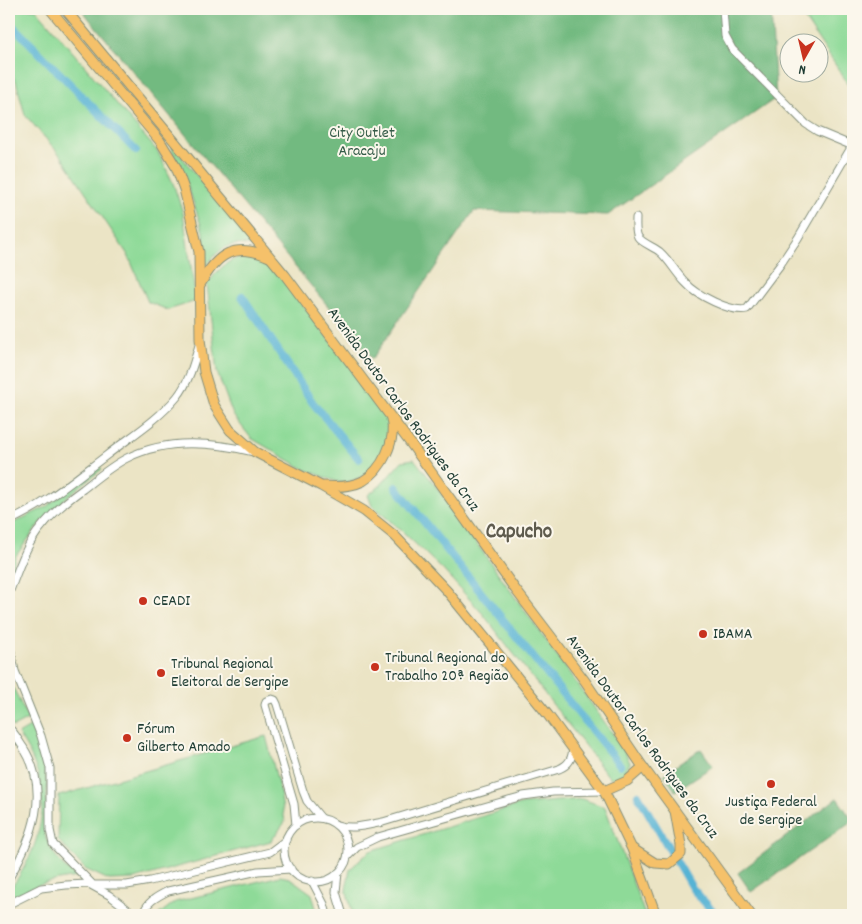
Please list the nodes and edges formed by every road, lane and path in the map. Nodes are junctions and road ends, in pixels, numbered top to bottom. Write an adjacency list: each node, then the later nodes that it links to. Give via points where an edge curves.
1 (50, 9): 7 (main road, via 160,141 176,167 199,252)
2 (65, 9): 6 (main road, Avenida Doutor Carlos Rodrigues da Cruz)
3 (723, 9): 4 (street, via 725,36 732,50 806,124)
4 (853, 146): 5 (street, via 798,238 747,309 735,310 717,303 684,282 666,258 639,238)
5 (636, 218)
6 (272, 258): 7 (main road, via 258,252 229,252 212,264); 9 (main road, Avenida Doutor Carlos Rodrigues da Cruz)
7 (200, 286): 8 (main road)
8 (200, 339): 10 (main road, via 204,372 214,404 230,430); 11 (street, via 189,377 178,396)
9 (390, 416): 13 (main road, via 393,427 391,441 372,475 354,484); 19 (main road, Avenida Doutor Carlos Rodrigues da Cruz, via 585,681)
10 (255, 452): 12 (street, via 202,443 164,446 127,458); 13 (main road)
11 (101, 459): 12 (street); 14 (street, via 34,509)
12 (110, 468): 15 (street, via 61,506 44,524 27,548)
13 (321, 486): 18 (main road, via 364,511 395,536 448,591)
14 (9, 521)
15 (9, 593)
16 (9, 643): 32 (street, via 15,672 41,736 50,768 50,830 54,844)
17 (9, 728): 30 (street, via 28,755 37,799 31,834)
18 (573, 747): 20 (main road); 24 (street, via 570,762 560,769 383,822 345,828)
19 (643, 767): 20 (main road, via 627,781); 21 (main road, Avenida Doutor Carlos Rodrigues da Cruz)
20 (604, 791): 26 (main road); 27 (street, via 523,796 378,837 364,842)
21 (674, 807): 26 (main road, via 681,854 669,864 655,863); 39 (main road, Avenida Doutor Carlos Rodrigues da Cruz)
22 (321, 818): 23 (street); 23 (street, via 303,791 278,704 269,699 265,705 294,804); 24 (street)
23 (296, 825): 25 (street)
24 (337, 825): 27 (street, via 348,844)
25 (286, 840): 28 (street, via 284,850); 32 (street, via 270,852 150,881)
26 (632, 849): 34 (main road)
27 (348, 856): 29 (street)
28 (291, 869): 31 (street); 36 (street, via 258,871 168,891 149,903)
29 (338, 873): 31 (street, via 321,881); 38 (street, via 336,892)
30 (9, 878)
31 (312, 881): 37 (street)
32 (93, 885): 33 (street, via 41,888); 35 (street)
33 (9, 904)
34 (655, 914)
35 (135, 915)
36 (144, 915)
37 (327, 915)
38 (343, 915)
39 (751, 915)

